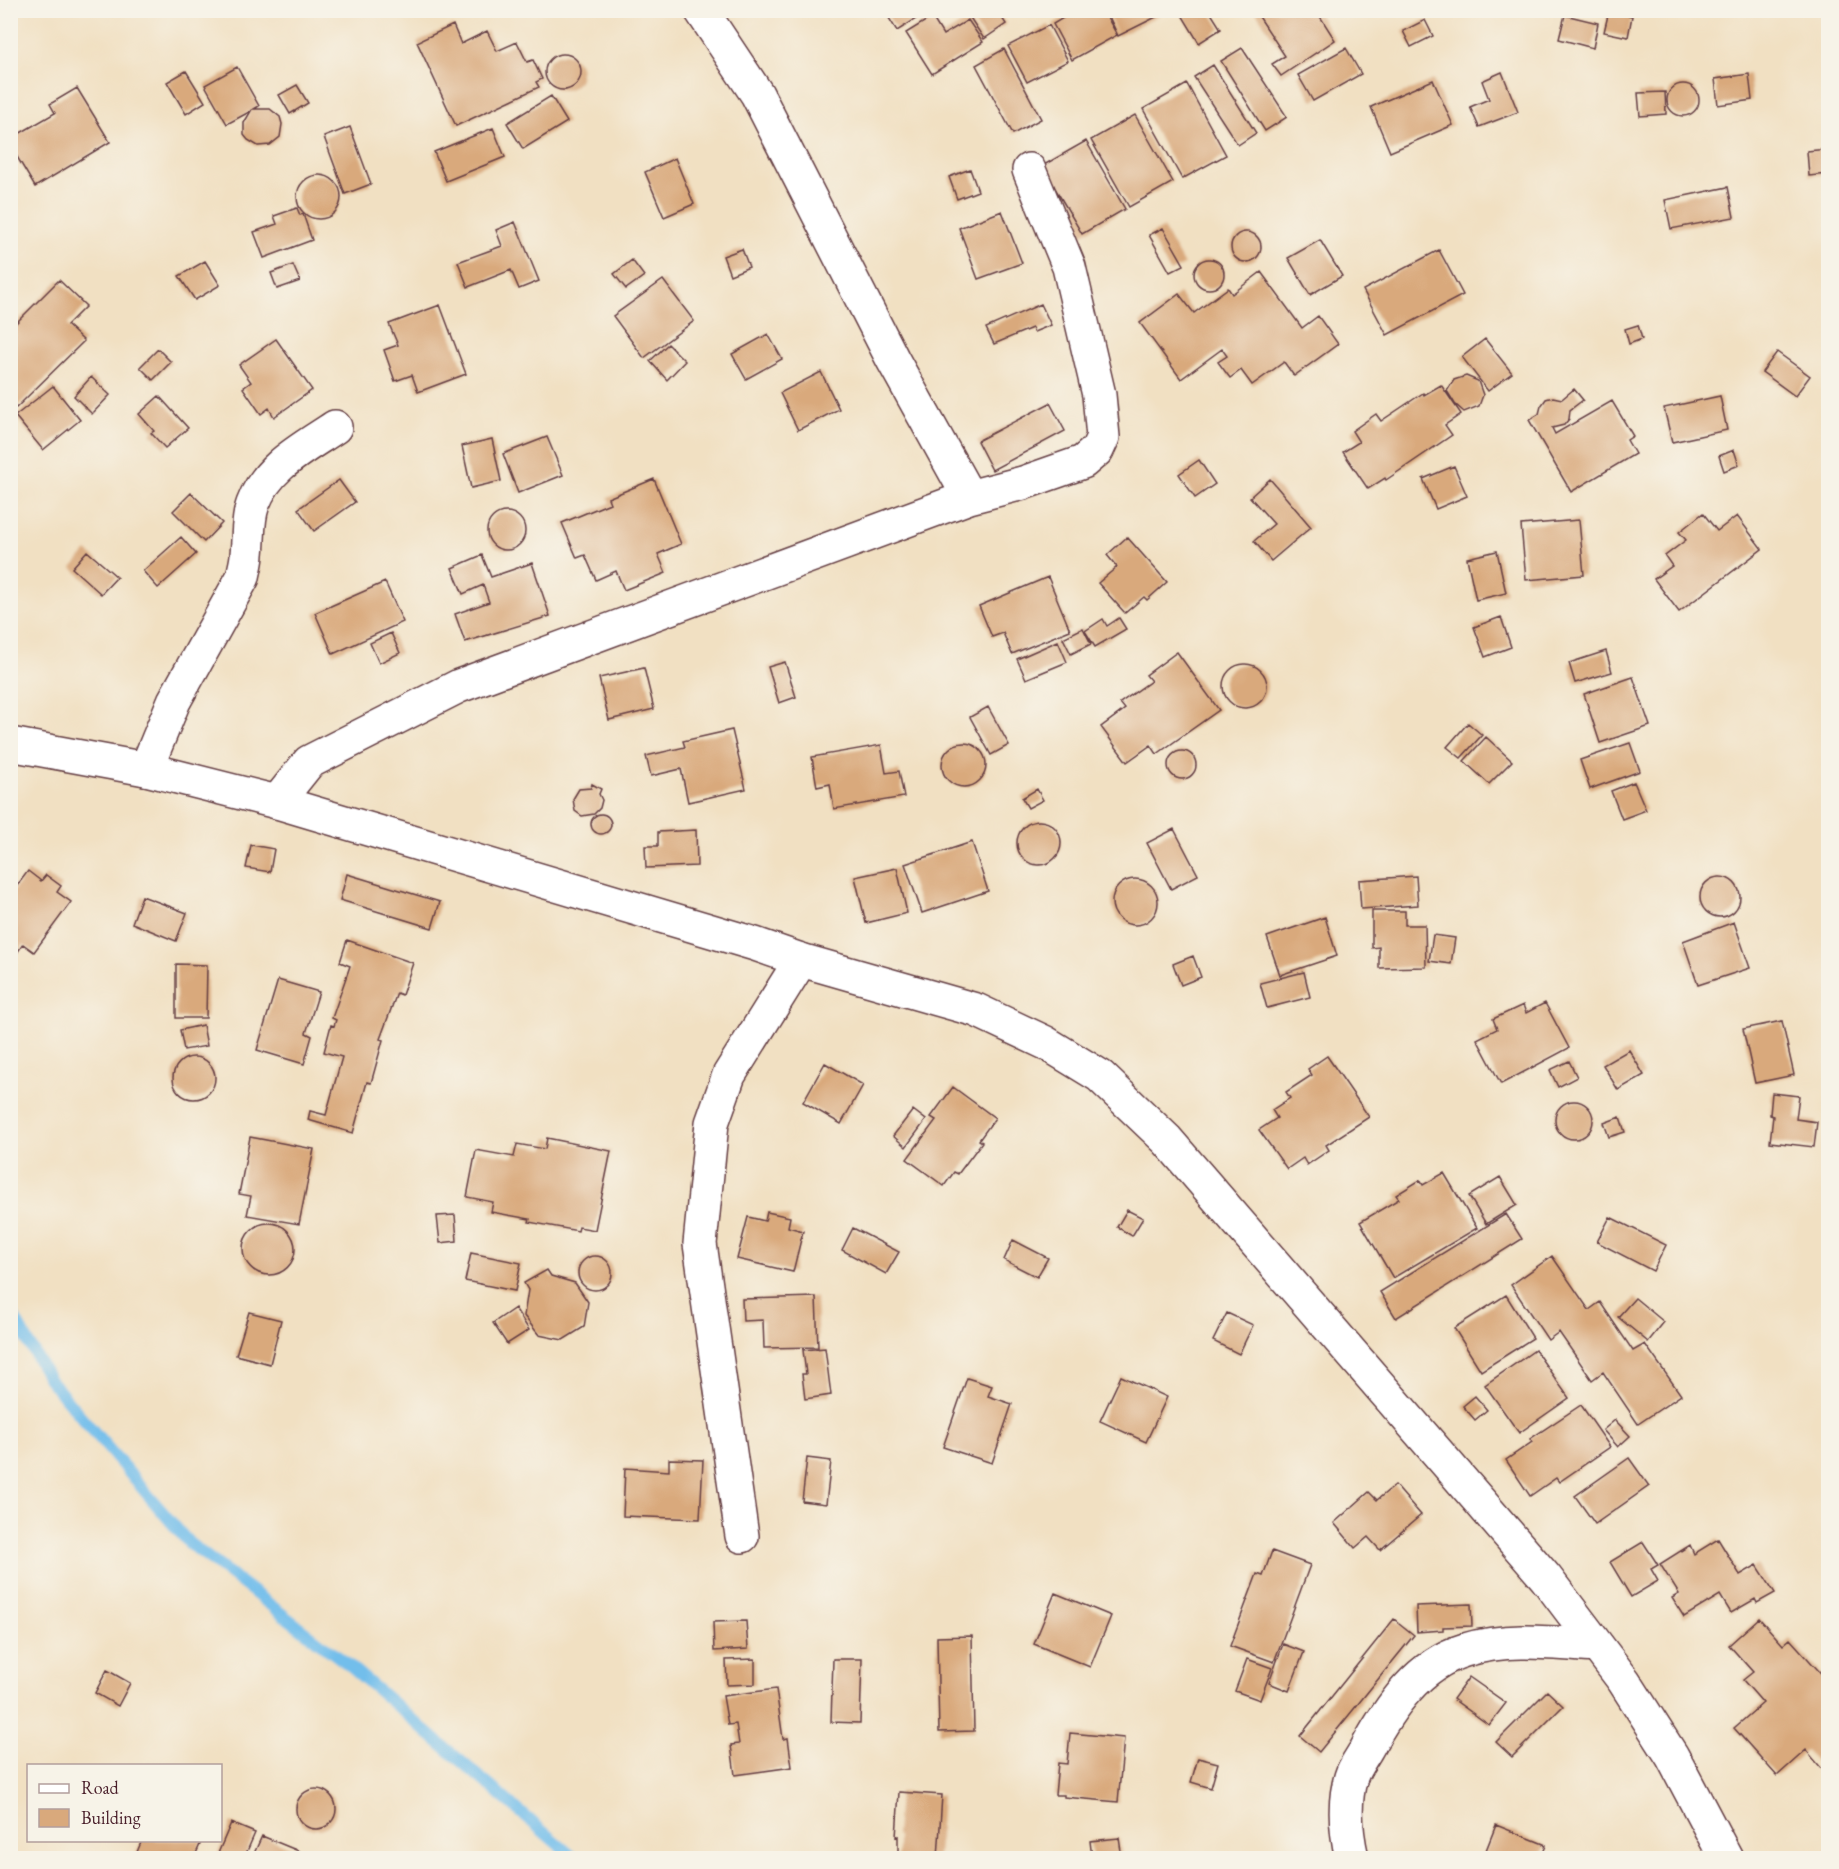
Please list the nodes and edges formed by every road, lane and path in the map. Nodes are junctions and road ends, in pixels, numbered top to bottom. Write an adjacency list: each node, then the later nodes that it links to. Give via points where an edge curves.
1 (701, 10): 4 (street, via 757,94 892,360)
2 (1029, 170): 4 (street, via 1069,267 1099,395 1103,436 1097,450 1083,462)
3 (335, 427): 6 (street, via 284,461 265,480 253,505 243,577 174,701)
4 (969, 497): 7 (street, via 459,686 309,762)
5 (10, 744): 6 (street)
6 (146, 769): 7 (street)
7 (277, 802): 8 (street)
8 (801, 960): 9 (street, via 729,1075 712,1123 700,1244); 10 (street, via 976,1011 1047,1043 1100,1076 1167,1140 1306,1298 1546,1578)
9 (742, 1536)
10 (1597, 1646): 11 (street, via 1517,1641 1464,1650 1434,1664 1405,1690 1378,1728 1352,1776 1346,1817); 12 (street, via 1672,1756)
11 (1352, 1858)
12 (1725, 1858)

